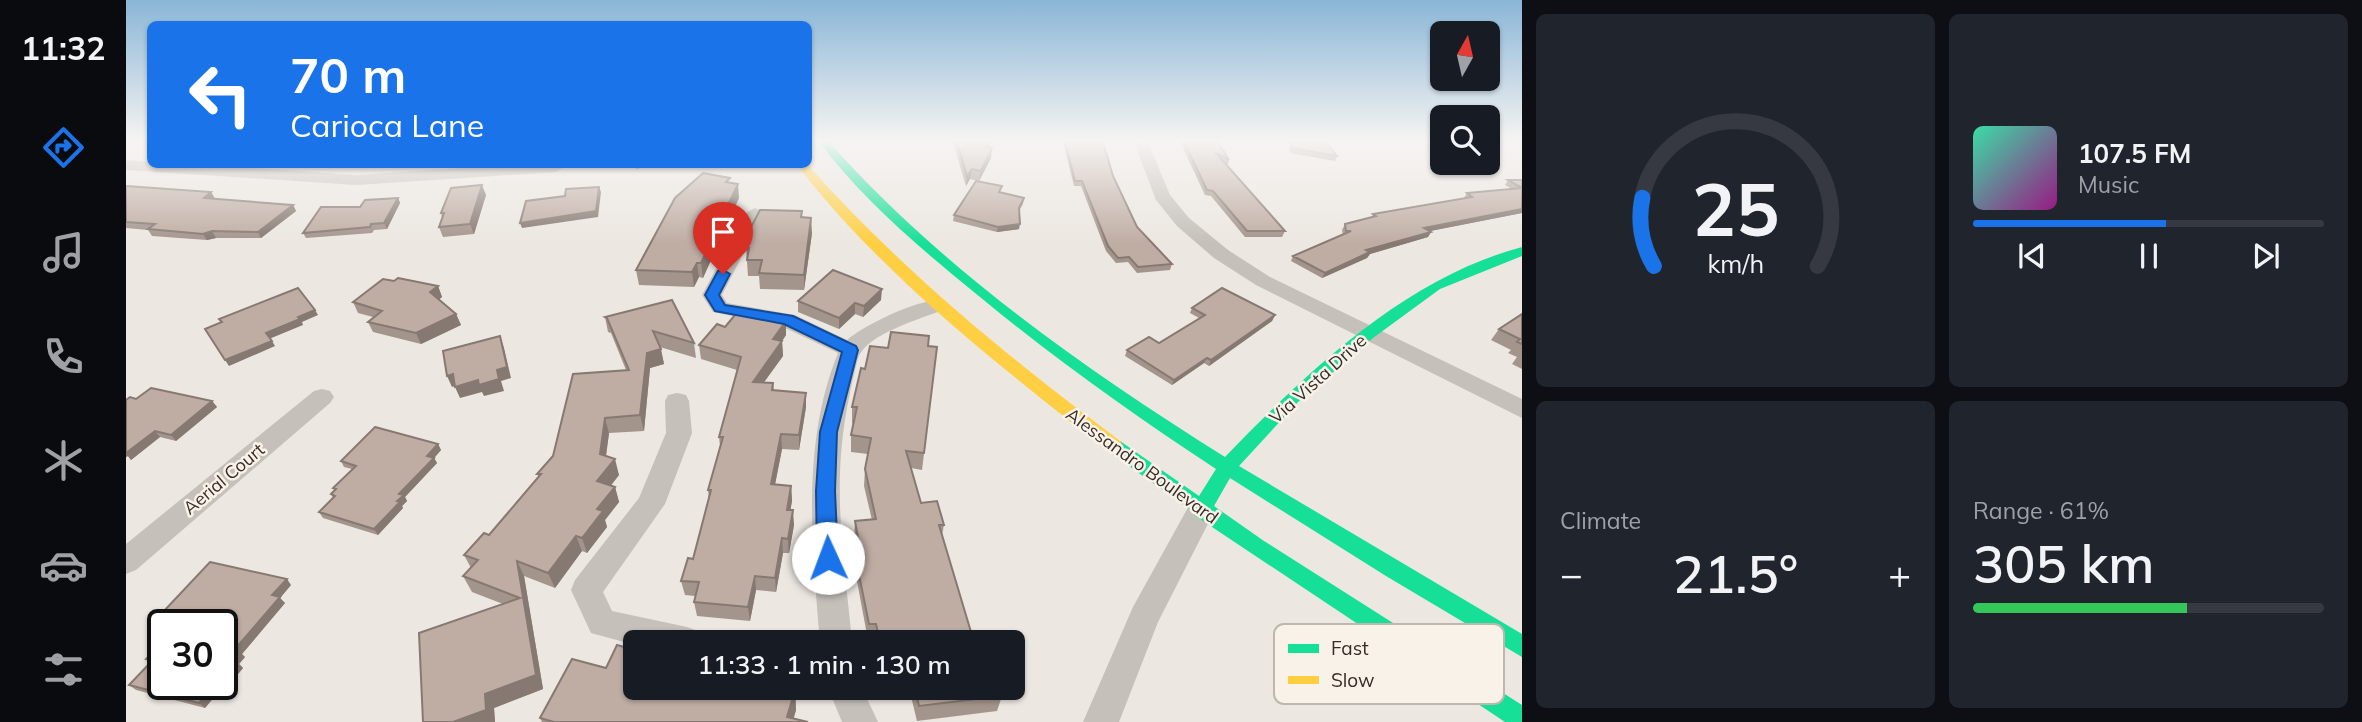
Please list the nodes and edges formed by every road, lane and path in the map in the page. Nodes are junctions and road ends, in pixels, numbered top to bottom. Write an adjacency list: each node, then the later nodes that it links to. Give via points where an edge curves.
1 (291, 176): 2 (street, via 357,180)
2 (423, 176)
3 (811, 176): 8 (main road, Alessandro Boulevard, via 867,239)
4 (854, 176): 14 (main road, via 907,229 1041,340)
5 (1154, 176): 9 (street, via 1162,196 1183,222 1221,254 1263,281)
6 (755, 213): 10 (street, via 712,295 720,308 788,320)
7 (1522, 251): 9 (main road, Via Vista Drive, via 1435,286)
8 (937, 305): 10 (street, via 866,336); 15 (main road, Alessandro Boulevard, via 1053,401)
9 (1368, 334): 13 (street); 14 (main road, Via Vista Drive, via 1292,398)
10 (850, 350): 20 (street, via 828,432 825,491)
11 (322, 397): 16 (street, Aerial Court)
12 (677, 401): 19 (street, via 679,433 651,504 586,590 602,623)
13 (1522, 409)
14 (1228, 466): 15 (main road, Via Vista Drive); 18 (main road)
15 (1201, 510): 17 (main road, Alessandro Boulevard); 27 (street, Via Vista Drive, via 1144,617)
16 (126, 561)
17 (1376, 624)
18 (1486, 624)
19 (633, 630)
20 (835, 630)
21 (1504, 635): 22 (main road)
22 (1522, 646)
23 (850, 700): 26 (street)
24 (1499, 704): 25 (main road, Alessandro Boulevard)
25 (1522, 719)
26 (860, 722)
27 (1101, 722)

